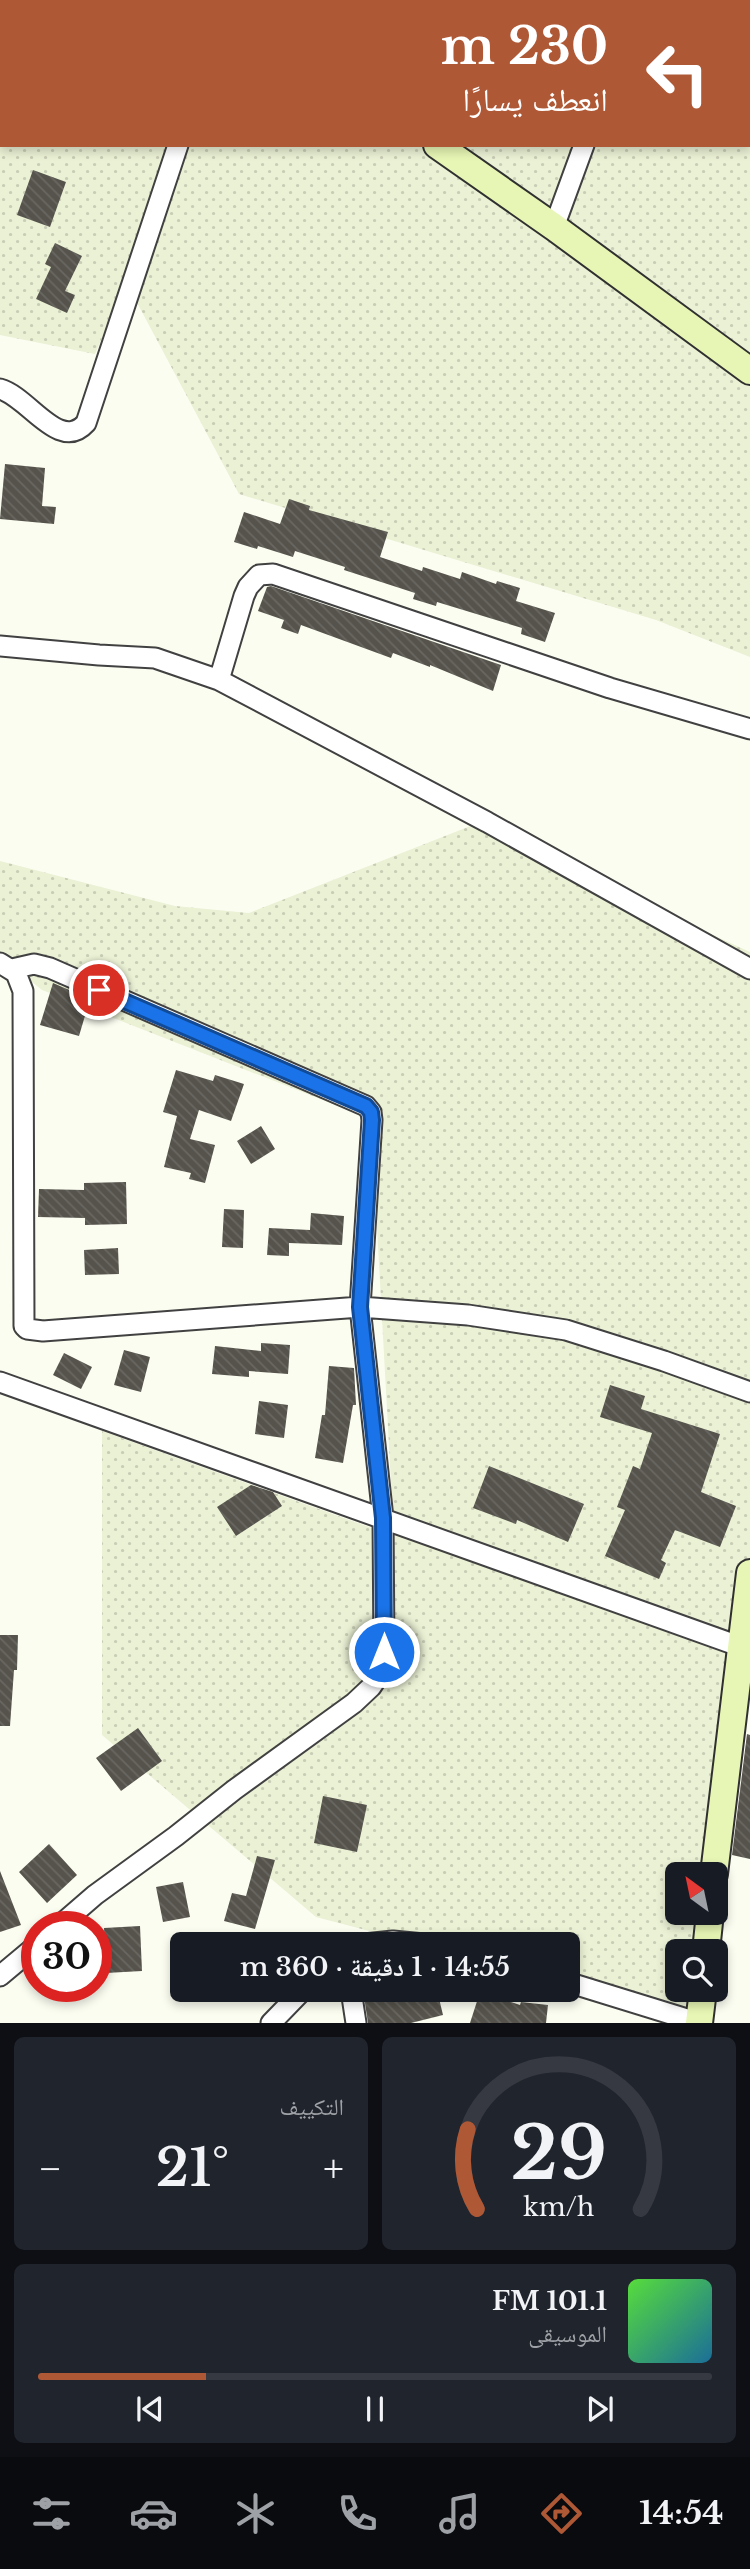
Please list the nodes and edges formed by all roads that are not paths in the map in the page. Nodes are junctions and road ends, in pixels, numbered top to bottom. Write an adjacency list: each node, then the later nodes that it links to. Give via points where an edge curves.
1 (177, 147): 6 (street, via 86,423 68,434 57,430 19,398)
2 (440, 147): 4 (street)
3 (583, 147): 4 (street)
4 (554, 227): 5 (street)
5 (750, 371)
6 (0, 389)
7 (0, 646): 8 (street, via 155,658)
8 (219, 680): 9 (street, via 248,587 259,575 273,574 610,688); 11 (street)
9 (750, 729)
10 (6, 966): 12 (street, via 50,968 366,1106 372,1120); 12 (street, via 19,978 23,991 27,1329)
11 (750, 968)
12 (360, 1307): 14 (street, via 468,1315 566,1330); 15 (street)
13 (0, 1382): 15 (street)
14 (750, 1392)
15 (383, 1518): 17 (street); 19 (street, via 384,1652 381,1672 371,1687 325,1727 234,1790)
16 (750, 1573): 17 (street)
17 (745, 1649): 18 (street)
18 (716, 1862)
19 (76, 1911)
20 (21, 1958): 21 (street)
21 (0, 1976)
22 (580, 1986): 28 (street)
23 (291, 2002): 26 (street)
24 (353, 2002): 27 (street)
25 (702, 2002): 28 (street)
26 (271, 2023)
27 (356, 2023)
28 (700, 2023)

